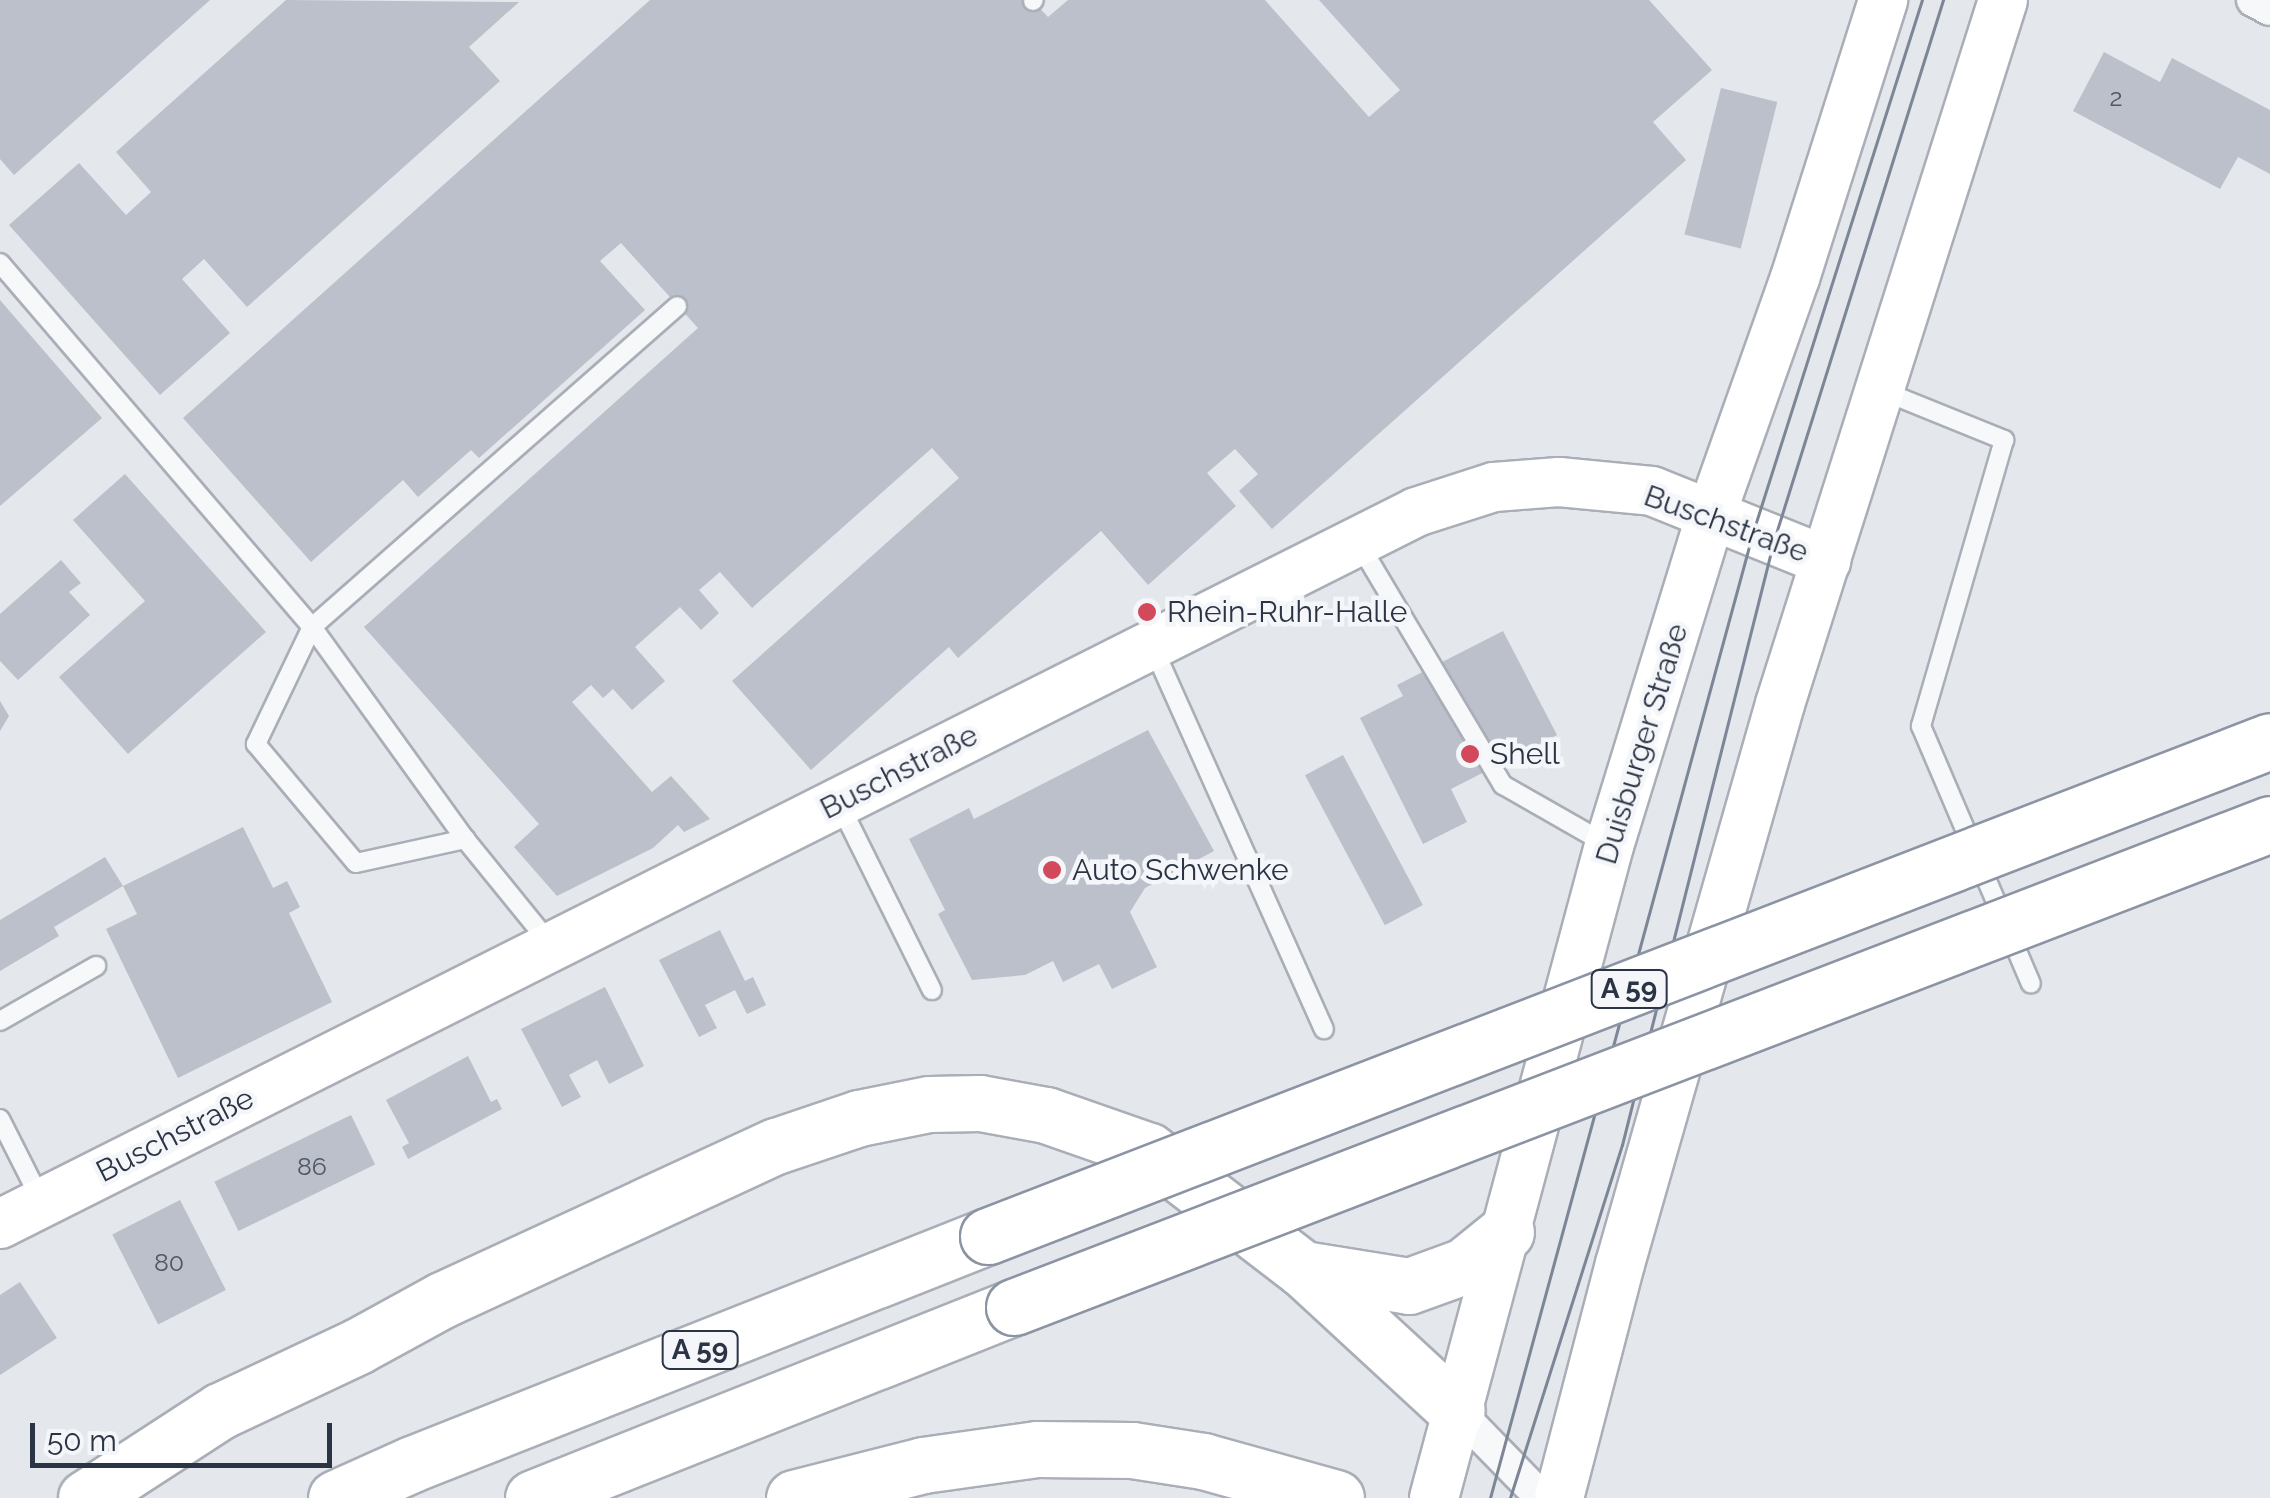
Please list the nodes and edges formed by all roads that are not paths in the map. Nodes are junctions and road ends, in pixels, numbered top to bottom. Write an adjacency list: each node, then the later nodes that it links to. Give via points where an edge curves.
1 (1882, 0): 8 (main road, Duisburger Straße, via 1795,278)
2 (2003, 0): 7 (main road)
3 (2253, 0): 4 (street)
4 (2270, 9)
5 (0, 263): 11 (lane)
6 (677, 306): 11 (lane)
7 (1883, 391): 10 (main road); 20 (lane, via 2004,440 1921,726)
8 (1711, 515): 9 (main road, Buschstraße, via 1652,491 1559,482 1510,485 1416,512); 10 (main road, Buschstraße); 17 (main road, Duisburger Straße)
9 (1358, 541): 12 (main road, Buschstraße); 17 (lane, via 1503,785)
10 (1826, 561): 37 (main road, via 1620,1264)
11 (312, 627): 16 (lane); 16 (lane, via 256,744 356,864)
12 (1152, 645): 14 (main road, Buschstraße); 23 (lane)
13 (2270, 742): 31 (highway, A 59, bridge, via 988,1236)
14 (839, 802): 18 (main road, Buschstraße); 21 (lane)
15 (2270, 824): 32 (highway, A 59, bridge)
16 (466, 839): 18 (lane)
17 (1609, 846): 27 (main road, Duisburger Straße)
18 (552, 946): 25 (main road, Buschstraße)
19 (96, 966): 22 (lane)
20 (2030, 984)
21 (932, 990)
22 (0, 1021)
23 (1324, 1029)
24 (1, 1123): 25 (lane)
25 (42, 1202): 26 (main road, Buschstraße)
26 (0, 1224)
27 (1506, 1232): 28 (highway, via 1464,1266 1409,1286); 29 (main road, Duisburger Straße)
28 (1302, 1269): 29 (highway); 30 (highway, via 1148,1151 1046,1115 980,1103 929,1104 859,1118 776,1146 442,1300 220,1411)
29 (1457, 1411): 35 (main road, Duisburger Straße); 36 (street)
30 (86, 1498)
31 (336, 1498)
32 (534, 1498)
33 (794, 1498): 34 (highway, via 923,1465 1038,1449 1132,1450 1202,1461)
34 (1336, 1498)
35 (1434, 1498)
36 (1542, 1498)
37 (1559, 1498)

